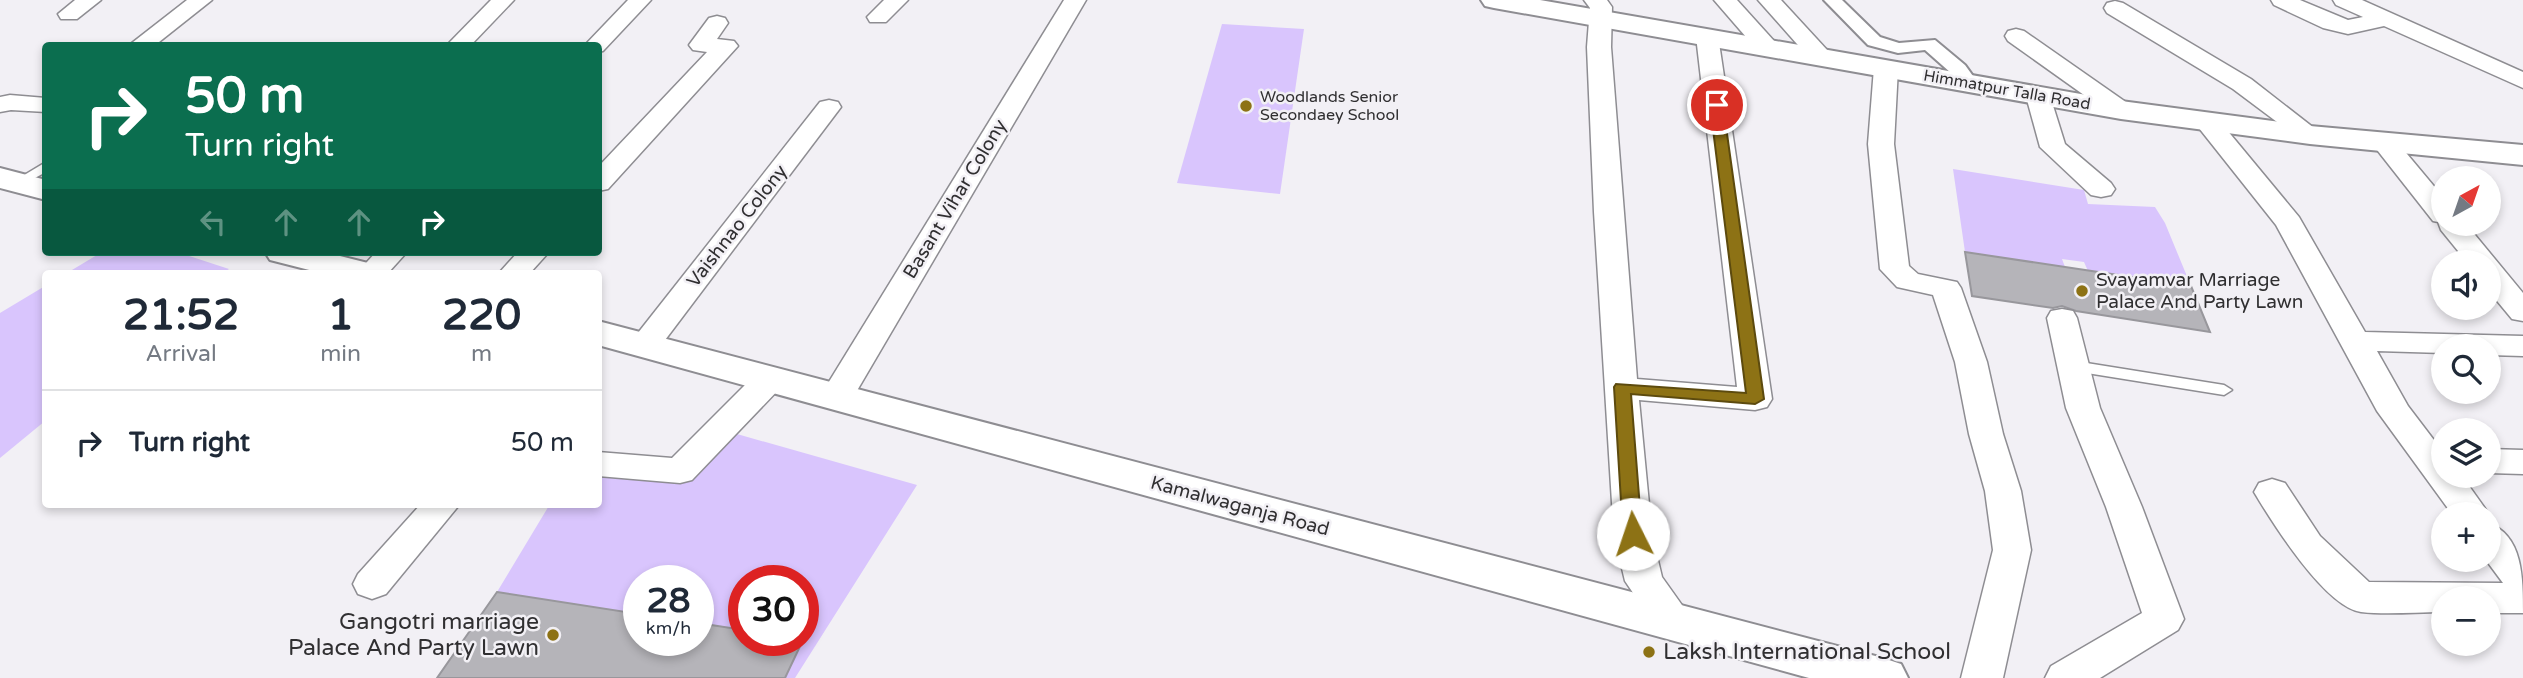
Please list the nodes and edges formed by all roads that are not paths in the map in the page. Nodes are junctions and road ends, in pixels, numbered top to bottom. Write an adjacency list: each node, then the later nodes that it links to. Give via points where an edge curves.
1 (90, 0): 15 (street)
2 (201, 0): 21 (street)
3 (503, 0): 22 (street)
4 (640, 0): 23 (street)
5 (897, 0): 16 (street)
6 (1075, 0): 60 (street, Basant Vihar Colony)
7 (1725, 0): 24 (street)
8 (1769, 0): 25 (street)
9 (1832, 0): 28 (street, via 1874,41 1898,48 1929,44)
10 (2282, 0): 17 (street, via 2348,27)
11 (2344, 0): 17 (street)
12 (1508, 1): 13 (main road, Himmatpur Talla Road)
13 (1598, 8): 19 (main road, Himmatpur Talla Road); 58 (street)
14 (2115, 9): 35 (street, via 2242,84)
15 (69, 14)
16 (878, 17)
17 (2386, 19): 27 (street)
18 (717, 23): 38 (street, via 701,45 726,46)
19 (1707, 36): 24 (main road, Himmatpur Talla Road); 58 (street, via 1755,399)
20 (2016, 36): 33 (street)
21 (144, 42)
22 (461, 42)
23 (599, 42)
24 (1767, 47): 25 (main road, Himmatpur Talla Road)
25 (1819, 56): 26 (main road, Himmatpur Talla Road)
26 (1886, 68): 28 (main road, Himmatpur Talla Road); 73 (street, via 1881,144 1895,269 1908,281 1946,288 1971,362 2003,491 2011,550)
27 (2523, 81)
28 (1969, 83): 29 (main road, Himmatpur Talla Road)
29 (2038, 96): 33 (main road, Himmatpur Talla Road); 39 (street, via 2053,147)
30 (0, 105): 31 (street)
31 (42, 105)
32 (829, 107): 54 (street, Vaishnao Colony)
33 (2121, 110): 34 (main road, Himmatpur Talla Road)
34 (2208, 123): 35 (main road, Himmatpur Talla Road); 53 (street, via 2289,223)
35 (2310, 135): 36 (main road, Himmatpur Talla Road)
36 (2383, 141): 37 (main road, Himmatpur Talla Road); 40 (street)
37 (2523, 155)
38 (602, 179)
39 (2101, 189)
40 (2431, 200)
41 (2461, 236): 42 (street)
42 (2472, 250)
43 (298, 256): 46 (main road)
44 (388, 256): 47 (street)
45 (530, 256): 48 (street)
46 (352, 270)
47 (375, 270)
48 (517, 270)
49 (2501, 286): 50 (street)
50 (2523, 312)
51 (2062, 318): 56 (street)
52 (602, 334): 54 (main road, Kamalwaganja Road)
53 (2357, 341): 55 (street); 61 (street, via 2394,411)
54 (645, 345): 57 (main road, Kamalwaganja Road)
55 (2523, 346)
56 (2074, 366): 59 (lane); 74 (street, via 2083,408 2164,619)
57 (770, 379): 60 (main road, Kamalwaganja Road); 64 (street, via 680,471)
58 (1622, 387): 71 (street, via 1633,534 1644,581)
59 (2224, 390)
60 (836, 398): 71 (main road, Kamalwaganja Road)
61 (2431, 453)
62 (2501, 461): 63 (street)
63 (2523, 462)
64 (602, 464)
65 (2272, 492): 70 (street, via 2307,546 2360,597)
66 (438, 508): 69 (street)
67 (2501, 553): 68 (street)
68 (2523, 582)
69 (372, 584)
70 (2523, 598)
71 (1674, 622): 72 (main road, Kamalwaganja Road)
72 (1882, 678)
73 (1982, 678)
74 (2066, 678)

